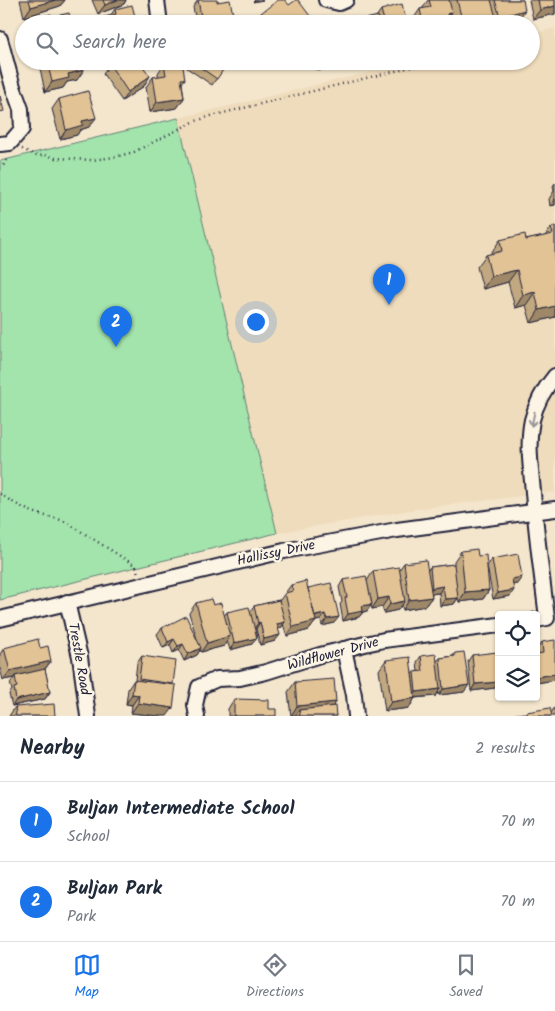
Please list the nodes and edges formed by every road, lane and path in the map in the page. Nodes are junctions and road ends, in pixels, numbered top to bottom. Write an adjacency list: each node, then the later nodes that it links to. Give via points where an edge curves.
1 (157, 0): 4 (street)
2 (326, 0): 3 (street, via 339,3)
3 (346, 0)
4 (159, 15)
5 (0, 38): 7 (street, via 21,109 22,129)
6 (399, 70): 7 (path, via 211,116 134,152 115,157 92,160 37,156)
7 (5, 144)
8 (555, 376): 11 (street, one-way to 11, via 544,389 532,420 530,454)
9 (0, 494): 12 (path, via 27,510 66,522 136,566)
10 (555, 508): 11 (street, Hallissy Drive)
11 (534, 511): 12 (street, Hallissy Drive, via 348,538); 14 (street)
12 (141, 585): 13 (street, Hallissy Drive)
13 (67, 602): 15 (street, Hallissy Drive); 18 (street, Trestle Road, via 80,657)
14 (546, 618)
15 (0, 619)
16 (495, 625): 17 (street, Wildflower Drive)
17 (344, 649): 19 (street, Wildflower Drive, via 266,672 218,679 199,686 195,704); 20 (street)
18 (88, 716)
19 (197, 716)
20 (356, 716)

